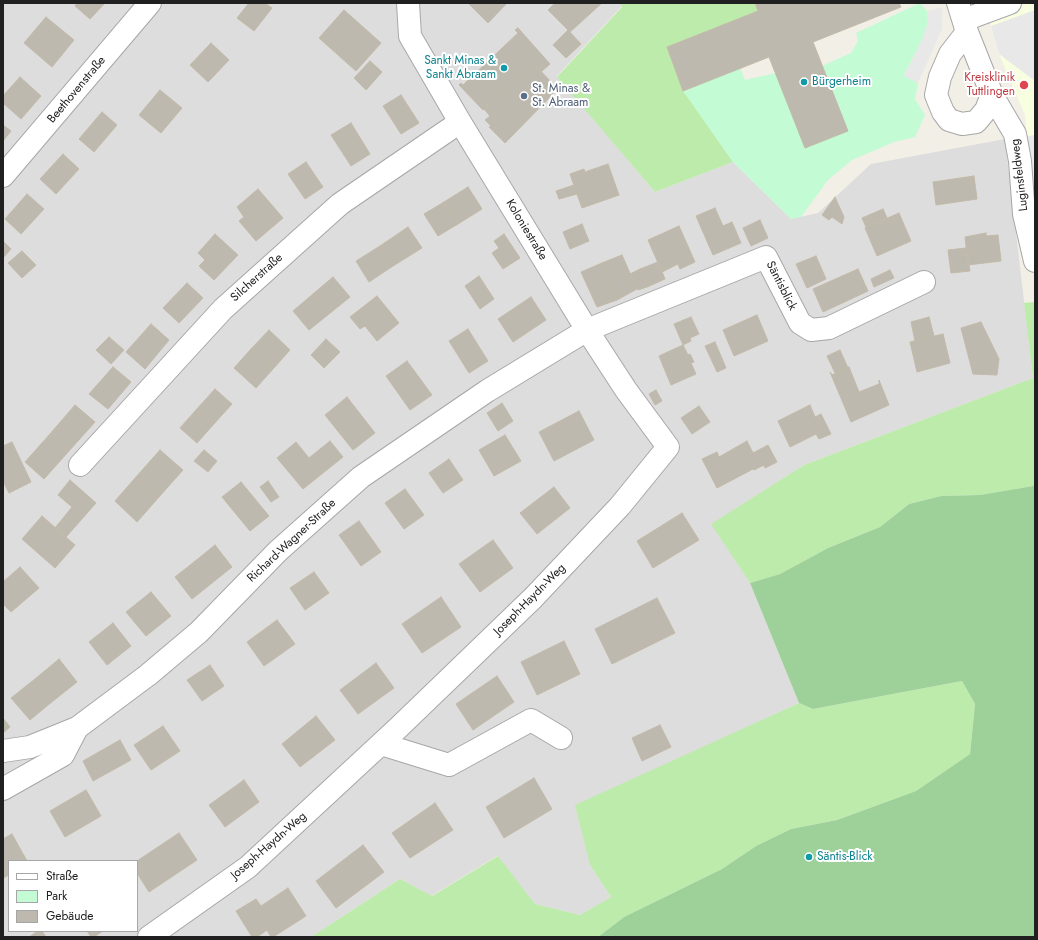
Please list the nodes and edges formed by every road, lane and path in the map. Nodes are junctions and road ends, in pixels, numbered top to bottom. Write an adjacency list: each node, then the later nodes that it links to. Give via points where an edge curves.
1 (150, 3): 7 (street, Beethovenstraße)
2 (408, 3): 6 (street, Koloniestraße, via 410,36)
3 (1010, 3): 4 (street)
4 (963, 18): 5 (street, Luginsfeldweg); 5 (street, via 940,77 936,95 942,112 949,120 962,124 976,122 986,110)
5 (992, 95): 8 (street, Luginsfeldweg, via 1015,134 1024,214)
6 (460, 122): 10 (street, Koloniestraße); 12 (street, Silcherstraße, via 340,204 223,309)
7 (3, 176)
8 (1035, 261)
9 (924, 282): 10 (street, Säntisblick, via 829,328 811,330 800,323 766,257)
10 (587, 330): 11 (street, Koloniestraße, via 626,390); 13 (street, Richard-Wagner-Straße, via 487,391 361,477 278,551 199,632 148,675)
11 (668, 447): 15 (street, Joseph-Haydn-Weg, via 620,506 533,598)
12 (80, 465)
13 (76, 728): 16 (street, Richard-Wagner-Straße, via 30,747); 17 (street, via 63,755)
14 (561, 738): 15 (street, via 531,720 449,765)
15 (381, 744): 18 (street, Joseph-Haydn-Weg, via 248,868)
16 (3, 751)
17 (3, 789)
18 (149, 937)

